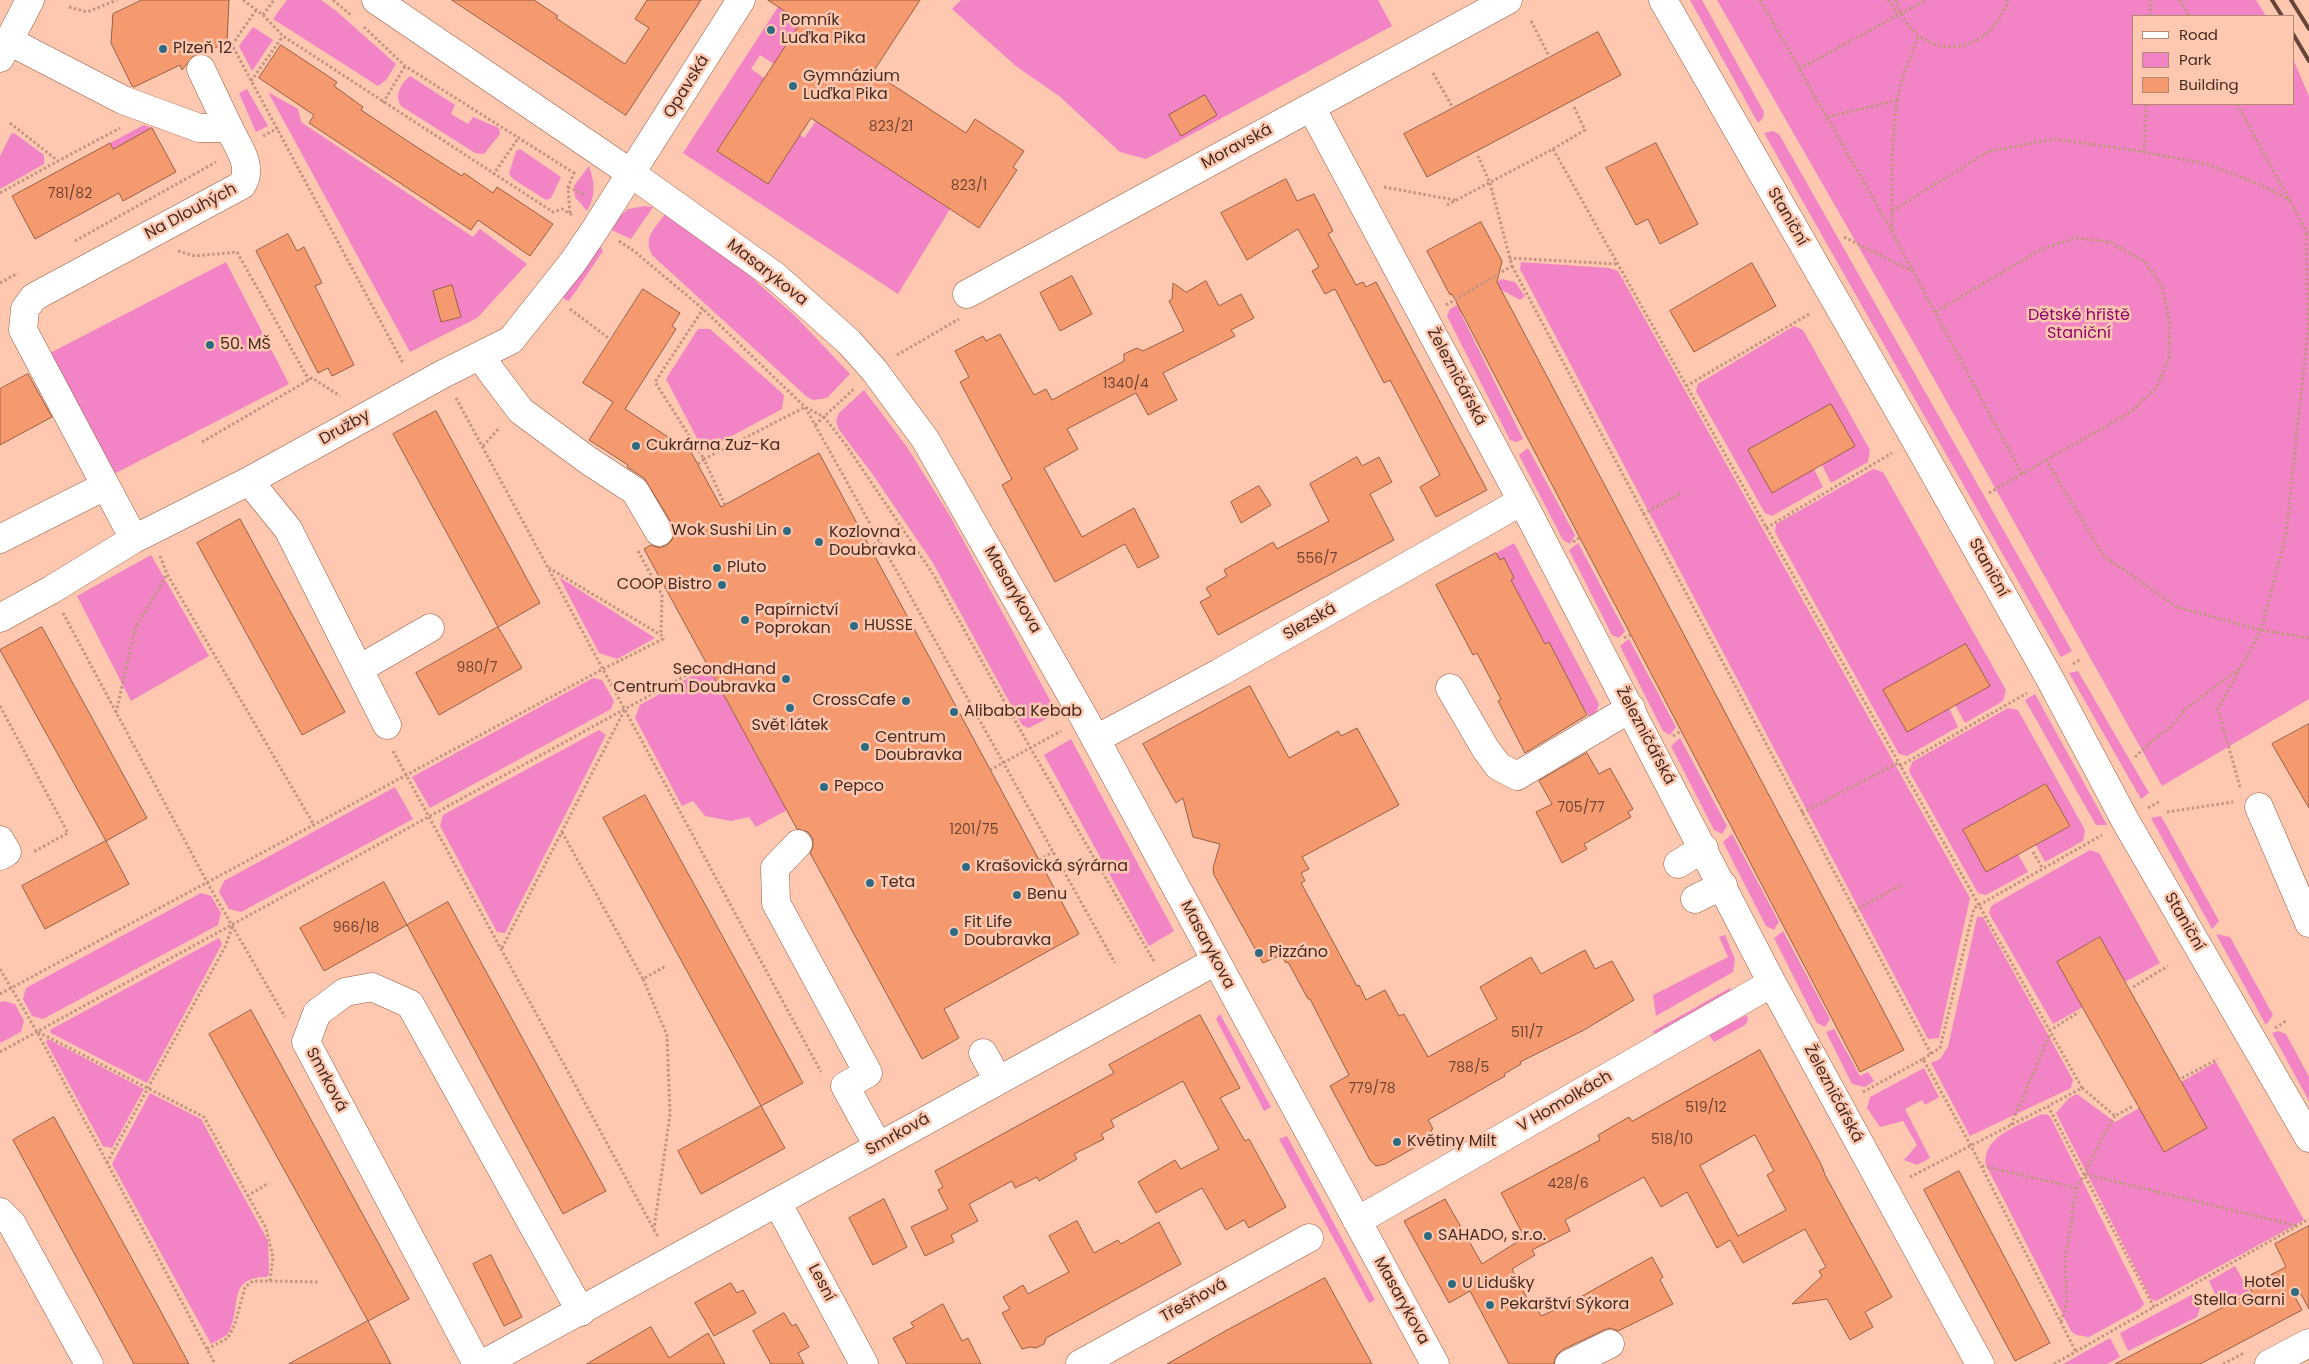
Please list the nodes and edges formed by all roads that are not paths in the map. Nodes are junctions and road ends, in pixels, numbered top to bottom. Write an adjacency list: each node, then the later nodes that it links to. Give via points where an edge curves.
1 (30, 0): 6 (street)
2 (376, 0): 10 (street, Masarykova)
3 (741, 0): 10 (street, Opavská)
4 (1508, 0): 8 (street, Moravská)
5 (1663, 0): 37 (street, Staniční, via 1915,439 2126,822)
6 (5, 49): 9 (street, via 123,100)
7 (201, 69): 9 (street, Na Dlouhých)
8 (1311, 107): 11 (street, Moravská); 15 (street, Železničářská)
9 (234, 139): 14 (street, Na Dlouhých, via 247,165 247,177 242,185 34,297 25,308 23,330)
10 (632, 174): 12 (street, Družby, via 573,262 511,340); 25 (street, Masarykova, via 775,276 849,342 874,370 926,439)
11 (967, 294)
12 (480, 355): 13 (street, Družby); 16 (street, via 521,411 588,462 635,491)
13 (248, 480): 17 (street, Družby); 21 (street, via 288,529)
14 (105, 486): 17 (street, Na Dlouhých); 18 (street)
15 (1522, 501): 23 (street, Železničářská); 25 (street, Slezská, via 1214,663)
16 (659, 532)
17 (142, 536): 19 (street, Družby)
18 (0, 539)
19 (0, 618)
20 (430, 628): 21 (street)
21 (359, 669): 24 (street)
22 (1450, 688): 23 (street, via 1498,766 1517,776)
23 (1631, 708): 28 (street, Železničářská)
24 (387, 725)
25 (1096, 739): 33 (street, Masarykova)
26 (2250, 799): 32 (street)
27 (798, 844): 38 (street, via 775,868 776,903 868,1073 845,1086)
28 (1704, 848): 29 (street); 30 (street, Železničářská)
29 (1678, 864)
30 (1723, 885): 31 (street); 34 (street, Železničářská)
31 (1696, 899)
32 (2309, 923)
33 (1216, 961): 36 (street, Smrková); 41 (street, Masarykova)
34 (1772, 983): 41 (street, V Homolkách); 53 (street, Železničářská)
35 (983, 1053): 36 (street)
36 (998, 1080): 38 (street, Smrková)
37 (2309, 1138)
38 (878, 1146): 39 (street, Smrková)
39 (778, 1202): 43 (street, Smrková); 49 (street, Lesní)
40 (0, 1212): 46 (street, via 12,1224)
41 (1357, 1221): 51 (street, Masarykova)
42 (1309, 1238): 50 (street, Třešňová)
43 (580, 1312): 47 (street, Smrková, via 410,1004 372,987 345,992 317,1013 306,1042); 48 (street, Smrková)
44 (2309, 1343): 54 (street)
45 (1610, 1344): 52 (street)
46 (89, 1364)
47 (477, 1364)
48 (483, 1364)
49 (864, 1364)
50 (1080, 1364)
51 (1435, 1364)
52 (1569, 1364)
53 (1980, 1364)
54 (2269, 1364)

